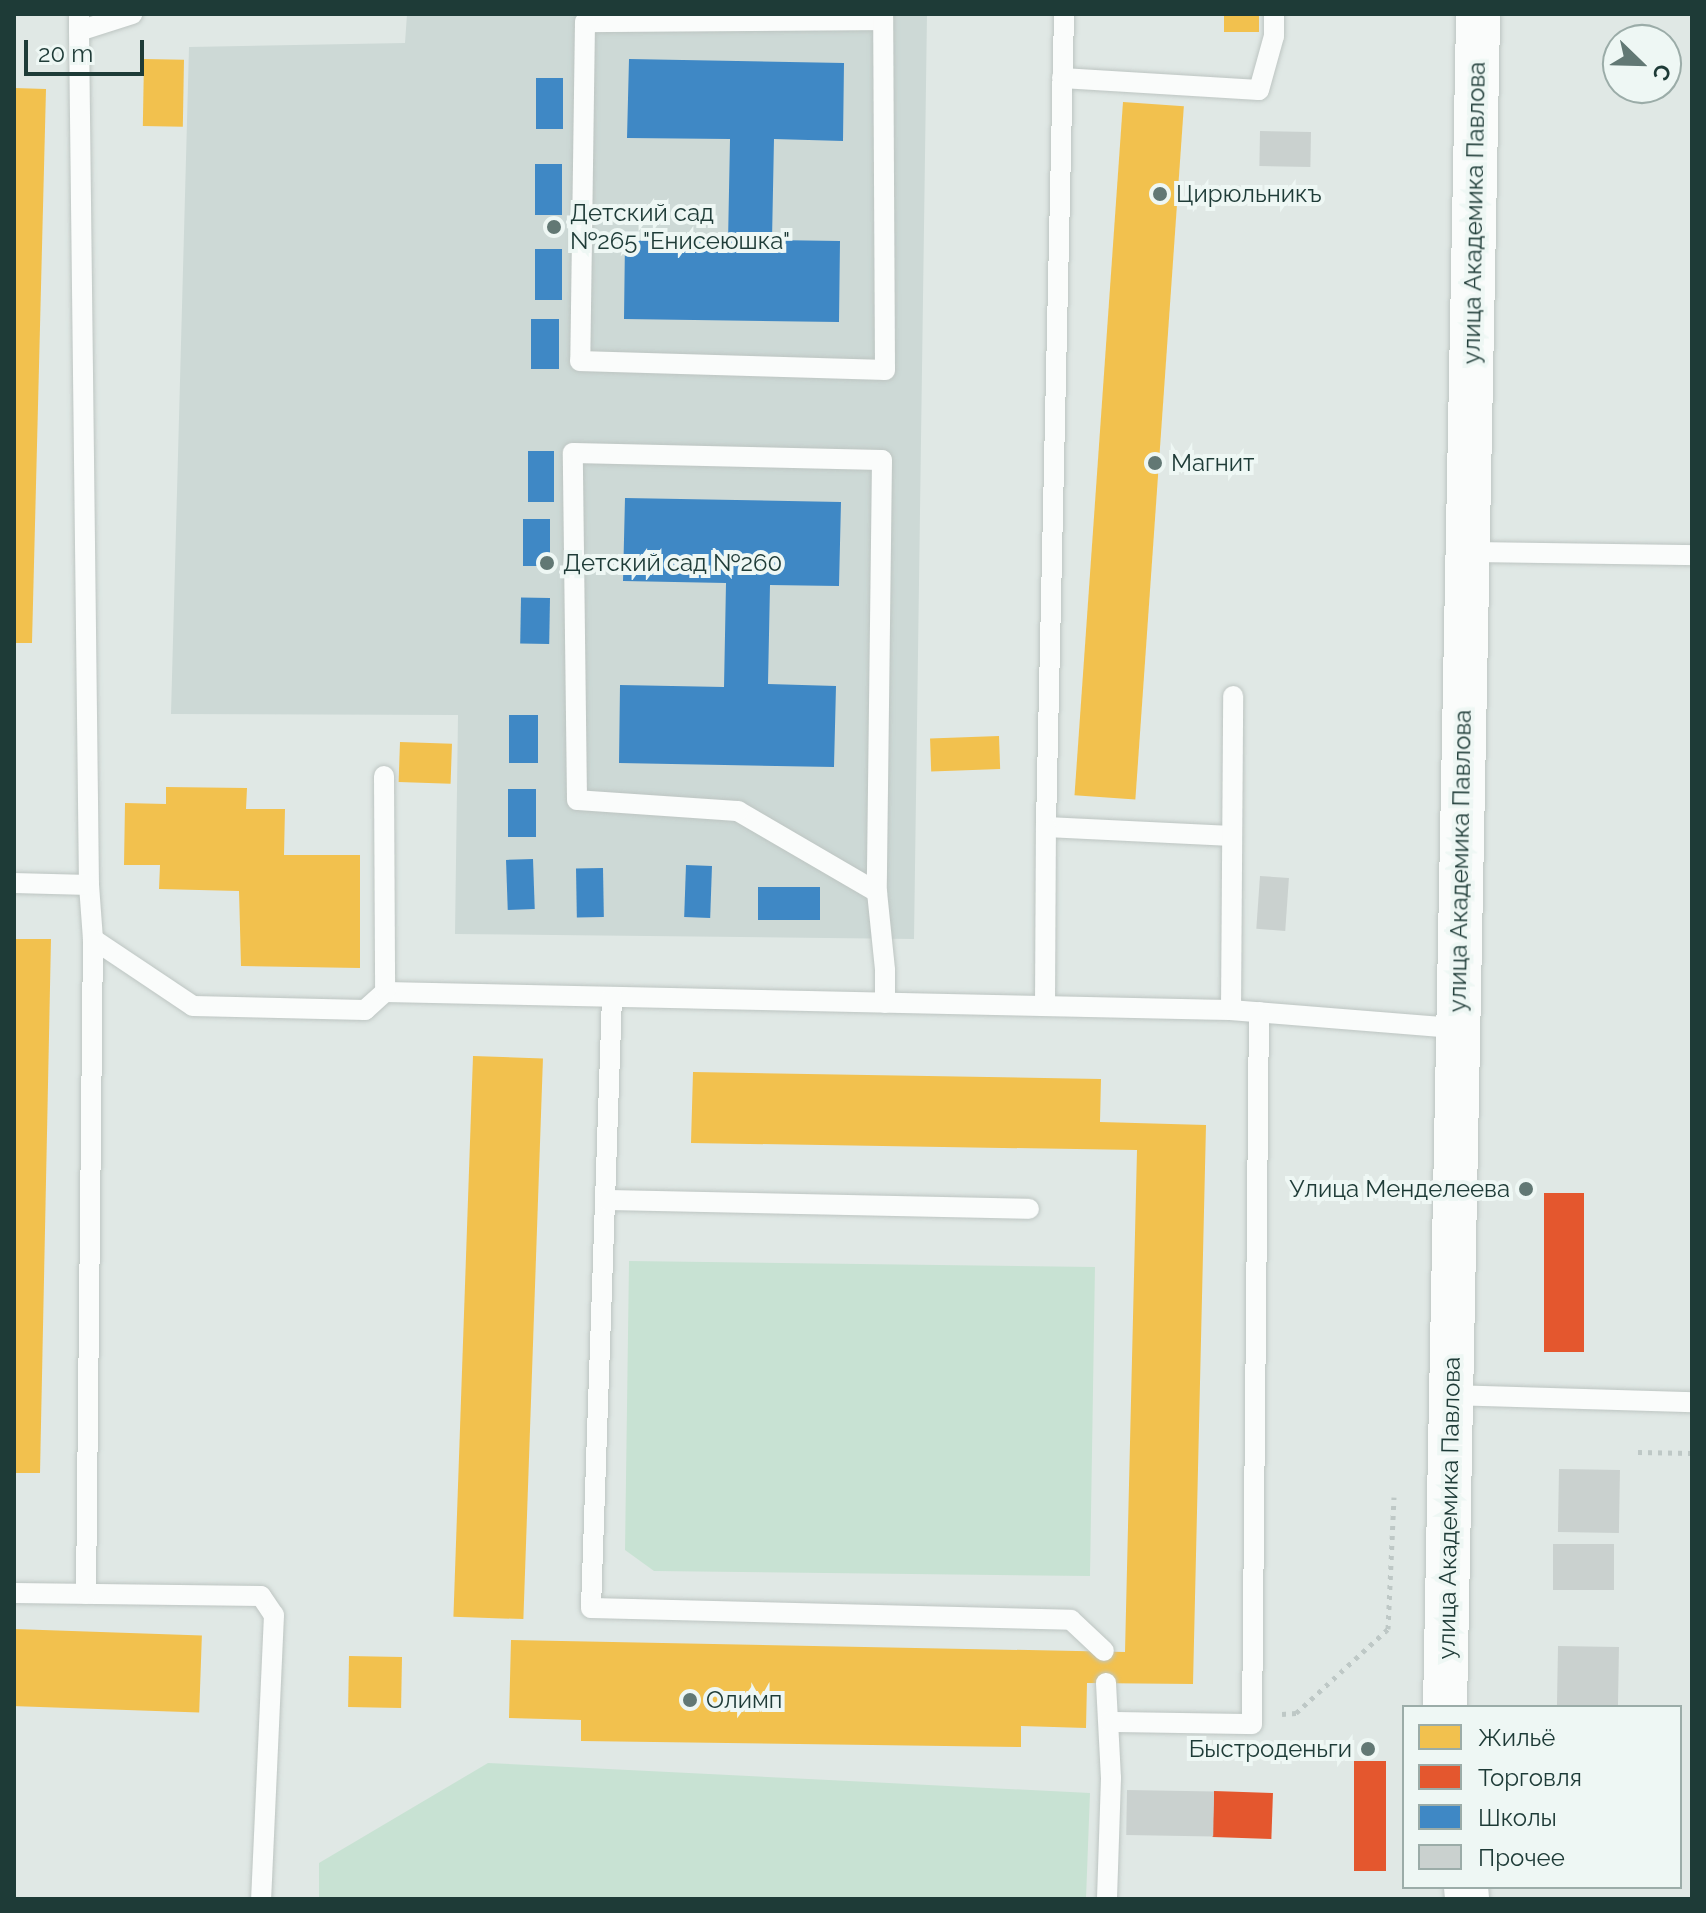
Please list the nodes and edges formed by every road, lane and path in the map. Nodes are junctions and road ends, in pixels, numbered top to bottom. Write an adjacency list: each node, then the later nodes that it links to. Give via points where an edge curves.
1 (132, 14): 6 (lane)
2 (1064, 14): 7 (lane)
3 (1274, 14): 7 (lane, via 1274,36 1259,90)
4 (1478, 14): 8 (main road, улица Академика Павлова)
5 (882, 17): 5 (lane, via 885,370 580,361 585,22)
6 (79, 22): 15 (lane)
7 (1062, 78): 12 (lane)
8 (1465, 552): 9 (lane); 24 (main road, улица Академика Павлова)
9 (1692, 555)
10 (1233, 696): 13 (lane)
11 (384, 776): 18 (lane)
12 (1046, 827): 13 (lane); 21 (lane)
13 (1232, 836): 22 (lane)
14 (14, 883): 15 (lane)
15 (89, 885): 17 (lane)
16 (877, 892): 16 (lane, via 882,460 573,453 577,800 738,811); 20 (lane)
17 (93, 939): 18 (lane, via 193,1006 365,1010); 33 (lane)
18 (385, 992): 19 (lane)
19 (612, 997): 20 (lane); 25 (lane)
20 (885, 1003): 21 (lane)
21 (1045, 1006): 22 (lane)
22 (1231, 1010): 23 (lane)
23 (1259, 1012): 24 (lane); 38 (lane, via 1252,1724)
24 (1456, 1028): 27 (main road, улица Академика Павлова)
25 (607, 1200): 26 (lane); 34 (lane, via 591,1608 1071,1620)
26 (1029, 1209)
27 (1451, 1395): 28 (lane); 36 (main road, улица Академика Павлова)
28 (1692, 1402)
29 (1638, 1452): 30 (path)
30 (1692, 1453)
31 (1394, 1497): 37 (path, via 1388,1629)
32 (14, 1593): 33 (lane)
33 (86, 1594): 39 (lane, via 261,1596 274,1615)
34 (1104, 1651)
35 (1106, 1683): 38 (lane)
36 (1445, 1705)
37 (1296, 1713)
38 (1109, 1722): 40 (lane)
39 (261, 1899)
40 (1107, 1899)

